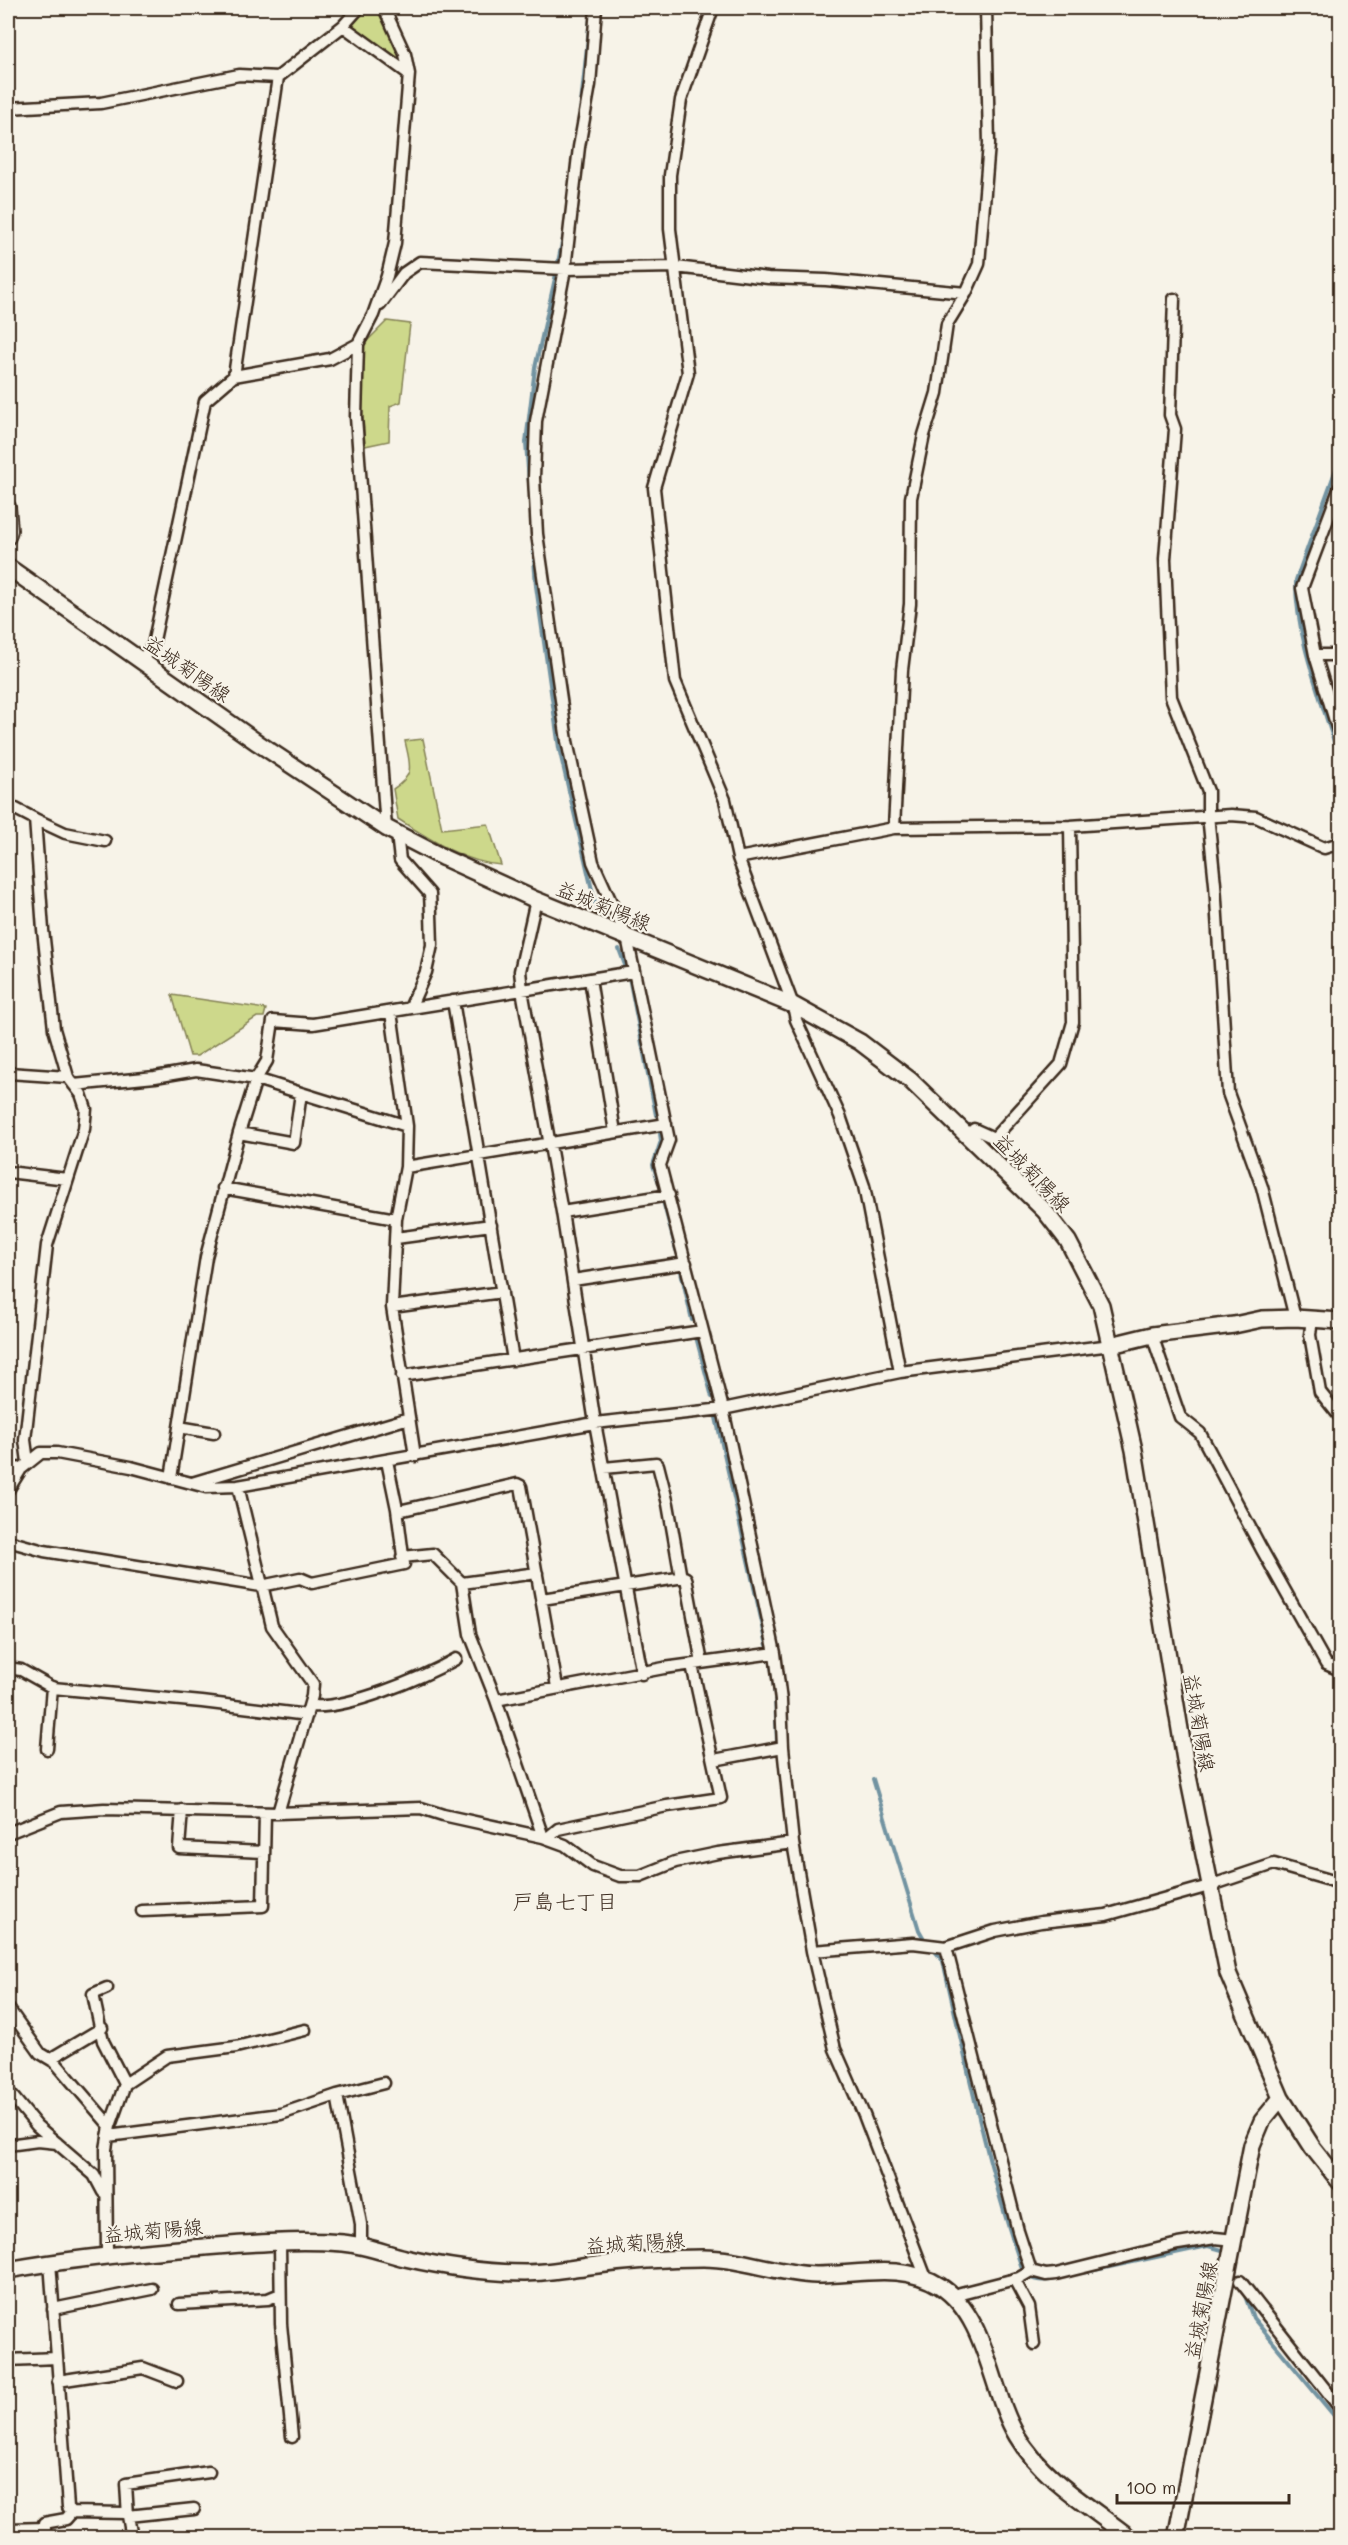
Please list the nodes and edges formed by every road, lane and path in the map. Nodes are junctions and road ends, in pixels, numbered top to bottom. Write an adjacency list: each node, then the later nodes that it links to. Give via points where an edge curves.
1 (359, 8): 6 (street)
2 (384, 8): 7 (street, via 405,54)
3 (596, 8): 11 (street, via 590,85)
4 (713, 8): 10 (street, via 681,100 670,175 670,229)
5 (986, 8): 12 (street, via 989,144 979,264)
6 (343, 26): 7 (street); 8 (street)
7 (409, 74): 14 (street, via 395,243)
8 (278, 77): 9 (street, via 239,75 101,103); 16 (street)
9 (8, 108)
10 (676, 267): 11 (street); 12 (street); 35 (street, via 688,373 654,489 675,681 725,800)
11 (565, 269): 14 (street, via 420,262 404,273); 37 (street, via 536,421 537,534 567,741 593,862)
12 (966, 293): 31 (street, via 947,324 937,393 911,498 910,604 902,670)
13 (1174, 299): 28 (street, via 1170,415 1175,429 1165,559 1168,663 1171,697 1208,790)
14 (373, 315): 15 (street)
15 (358, 344): 16 (street, via 330,359); 32 (street, via 356,417)
16 (234, 376): 25 (street, via 205,401 153,645)
17 (1341, 487): 24 (street, via 1302,588)
18 (8, 507): 19 (street)
19 (8, 537)
20 (8, 567): 25 (main road, 益城菊陽線)
21 (8, 616): 22 (street)
22 (8, 639)
23 (1341, 655): 24 (street)
24 (1315, 656): 26 (street)
25 (141, 660): 32 (main road, 益城菊陽線)
26 (1341, 736)
27 (8, 805): 29 (street)
28 (1208, 815): 30 (street); 34 (street, via 1256,816 1324,848); 69 (street, via 1228,1093 1262,1186)
29 (35, 819): 33 (street, via 65,832); 47 (street, via 42,930 54,1029)
30 (1070, 826): 31 (street); 53 (street, via 1073,1022 1060,1064 994,1138 974,1129)
31 (894, 828): 35 (street)
32 (392, 831): 36 (main road, 益城菊陽線); 43 (street, via 400,860 430,894 432,945 426,972)
33 (105, 841)
34 (1341, 843)
35 (738, 858): 42 (street)
36 (536, 900): 37 (main road, 益城菊陽線); 40 (street, via 520,971)
37 (627, 937): 38 (street); 42 (main road, 益城菊陽線)
38 (633, 972): 39 (street); 49 (street)
39 (590, 979): 40 (street); 51 (street)
40 (522, 990): 41 (street); 54 (street)
41 (453, 1001): 43 (street); 55 (street)
42 (793, 1005): 53 (main road, 益城菊陽線, via 888,1062); 77 (street, via 796,1020 840,1116 864,1186)
43 (410, 1008): 44 (street)
44 (391, 1012): 46 (street, via 313,1024 273,1021 267,1060); 50 (street)
45 (8, 1073): 47 (street)
46 (256, 1079): 47 (street, via 196,1070 155,1077); 48 (street); 52 (street)
47 (71, 1081): 58 (street, via 86,1109 84,1129)
48 (301, 1093): 50 (street); 52 (street, via 294,1143)
49 (666, 1124): 51 (street); 60 (street, via 669,1140 660,1165)
50 (407, 1126): 56 (street)
51 (615, 1132): 54 (street)
52 (239, 1133): 59 (street)
53 (968, 1136): 74 (main road, 益城菊陽線, via 1044,1210 1068,1241 1101,1305)
54 (549, 1142): 55 (street); 61 (street)
55 (479, 1154): 56 (street); 63 (street)
56 (406, 1167): 62 (street)
57 (8, 1172): 58 (street)
58 (67, 1179): 87 (street, via 47,1245)
59 (224, 1188): 62 (street); 83 (street, via 206,1257)
60 (669, 1195): 61 (street); 65 (street)
61 (562, 1212): 66 (street)
62 (396, 1219): 64 (street)
63 (491, 1225): 64 (street); 67 (street)
64 (396, 1238): 68 (street)
65 (686, 1263): 66 (street); 72 (street)
66 (573, 1280): 75 (street)
67 (502, 1292): 68 (street); 76 (street)
68 (392, 1307): 78 (street)
69 (1295, 1318): 70 (main road); 73 (main road)
70 (1312, 1318): 71 (main road); 80 (street, via 1310,1335 1320,1392)
71 (1341, 1321)
72 (702, 1331): 75 (street); 79 (street)
73 (1152, 1335): 74 (main road); 107 (street, via 1180,1417 1200,1433 1326,1664)
74 (1111, 1345): 77 (street); 124 (main road, 益城菊陽線, via 1134,1450)
75 (585, 1348): 76 (street); 82 (street)
76 (513, 1360): 78 (street)
77 (900, 1372): 79 (street)
78 (402, 1376): 81 (street)
79 (723, 1409): 82 (street); 103 (street)
80 (1341, 1417)
81 (409, 1418): 85 (street); 91 (street)
82 (595, 1423): 85 (street); 89 (street)
83 (179, 1427): 84 (street); 90 (street)
84 (214, 1433)
85 (414, 1456): 86 (street)
86 (387, 1461): 92 (street); 94 (street)
87 (25, 1465): 88 (street); 90 (street, via 41,1453 57,1453); 93 (street)
88 (8, 1466)
89 (604, 1468): 98 (street, via 658,1465); 100 (street)
90 (171, 1478): 91 (street)
91 (192, 1483): 92 (street, via 206,1487)
92 (238, 1486): 101 (street)
93 (8, 1490)
94 (397, 1509): 96 (street); 97 (street, via 517,1484 521,1486)
95 (8, 1542): 101 (street)
96 (402, 1557): 99 (street, via 433,1554); 101 (street, via 404,1564 312,1583 300,1578)
97 (537, 1574): 99 (street); 102 (street)
98 (681, 1578): 100 (street); 105 (street, via 686,1578)
99 (462, 1583): 111 (street, via 470,1634)
100 (626, 1585): 102 (street); 108 (street)
101 (261, 1586): 112 (street, via 272,1626 313,1684)
102 (542, 1599): 110 (street)
103 (775, 1653): 105 (street); 113 (street)
104 (456, 1659): 112 (street, via 434,1672 342,1705)
105 (697, 1664): 108 (street); 115 (street)
106 (8, 1668): 109 (street, via 21,1670)
107 (1341, 1670)
108 (642, 1674): 110 (street)
109 (52, 1687): 112 (street); 114 (street)
110 (557, 1687): 111 (street)
111 (496, 1700): 120 (street)
112 (308, 1710): 118 (street)
113 (783, 1747): 115 (street); 121 (street)
114 (47, 1749)
115 (714, 1760): 120 (street, via 721,1798 558,1829)
116 (182, 1810): 117 (street); 119 (street, via 61,1812); 122 (street, via 179,1848)
117 (265, 1813): 118 (street); 122 (street)
118 (278, 1813): 120 (street, via 421,1808)
119 (8, 1833)
120 (545, 1837): 121 (street, via 608,1873 640,1876 675,1862)
121 (794, 1843): 127 (street)
122 (264, 1852): 125 (street, via 262,1906)
123 (1341, 1883): 124 (street, via 1274,1864)
124 (1209, 1886): 126 (street, via 1106,1915 995,1931); 137 (main road, 益城菊陽線, via 1228,1973)
125 (142, 1911)
126 (946, 1947): 127 (street, via 913,1943); 149 (street)
127 (812, 1951): 150 (street, via 835,2049)
128 (107, 1988): 130 (street, via 93,1994)
129 (8, 2008): 132 (street, via 40,2053)
130 (102, 2028): 132 (street); 134 (street, via 104,2041)
131 (305, 2030): 134 (street, via 236,2047 168,2056)
132 (50, 2059): 138 (street)
133 (384, 2083): 136 (street)
134 (126, 2084): 138 (street)
135 (8, 2091): 139 (street)
136 (337, 2095): 138 (street, via 281,2114); 145 (street, via 361,2224)
137 (1281, 2098): 141 (main road, 益城菊陽線, via 1313,2148); 143 (main road, 益城菊陽線, via 1262,2121 1252,2145)
138 (109, 2131): 142 (street)
139 (57, 2143): 140 (street); 142 (street, via 94,2175)
140 (8, 2145)
141 (1341, 2182)
142 (105, 2195): 146 (street)
143 (1235, 2240): 149 (street, via 1215,2238 1178,2244 1056,2274); 173 (main road, 益城菊陽線)
144 (280, 2242): 145 (main road, 益城菊陽線); 146 (main road, 益城菊陽線); 154 (street)
145 (361, 2247): 150 (main road, 益城菊陽線, via 476,2271 528,2273 624,2262 709,2258 789,2273 903,2271)
146 (107, 2254): 147 (main road, 益城菊陽線)
147 (50, 2262): 148 (main road, 益城菊陽線); 157 (street)
148 (8, 2270)
149 (1031, 2271): 151 (street)
150 (926, 2278): 155 (main road, 益城菊陽線)
151 (1014, 2278): 155 (street); 158 (street, via 1029,2307)
152 (1240, 2281): 163 (street)
153 (152, 2289): 157 (street)
154 (280, 2294): 156 (street, via 268,2299); 164 (street)
155 (952, 2295): 172 (main road, 益城菊陽線, via 971,2319 1016,2435 1044,2473)
156 (179, 2304)
157 (53, 2309): 159 (street)
158 (1034, 2344)
159 (57, 2358): 160 (street); 161 (street)
160 (8, 2360)
161 (58, 2380): 162 (street, via 143,2368); 167 (street, via 68,2507)
162 (177, 2381)
163 (1341, 2408)
164 (292, 2437)
165 (209, 2472): 168 (street, via 126,2484)
166 (194, 2509): 168 (street)
167 (72, 2512): 168 (street); 170 (street, via 66,2519 44,2523)
168 (128, 2516): 171 (street)
169 (8, 2529): 170 (street)
170 (45, 2533)
171 (132, 2538)
172 (1130, 2538)
173 (1176, 2538)

